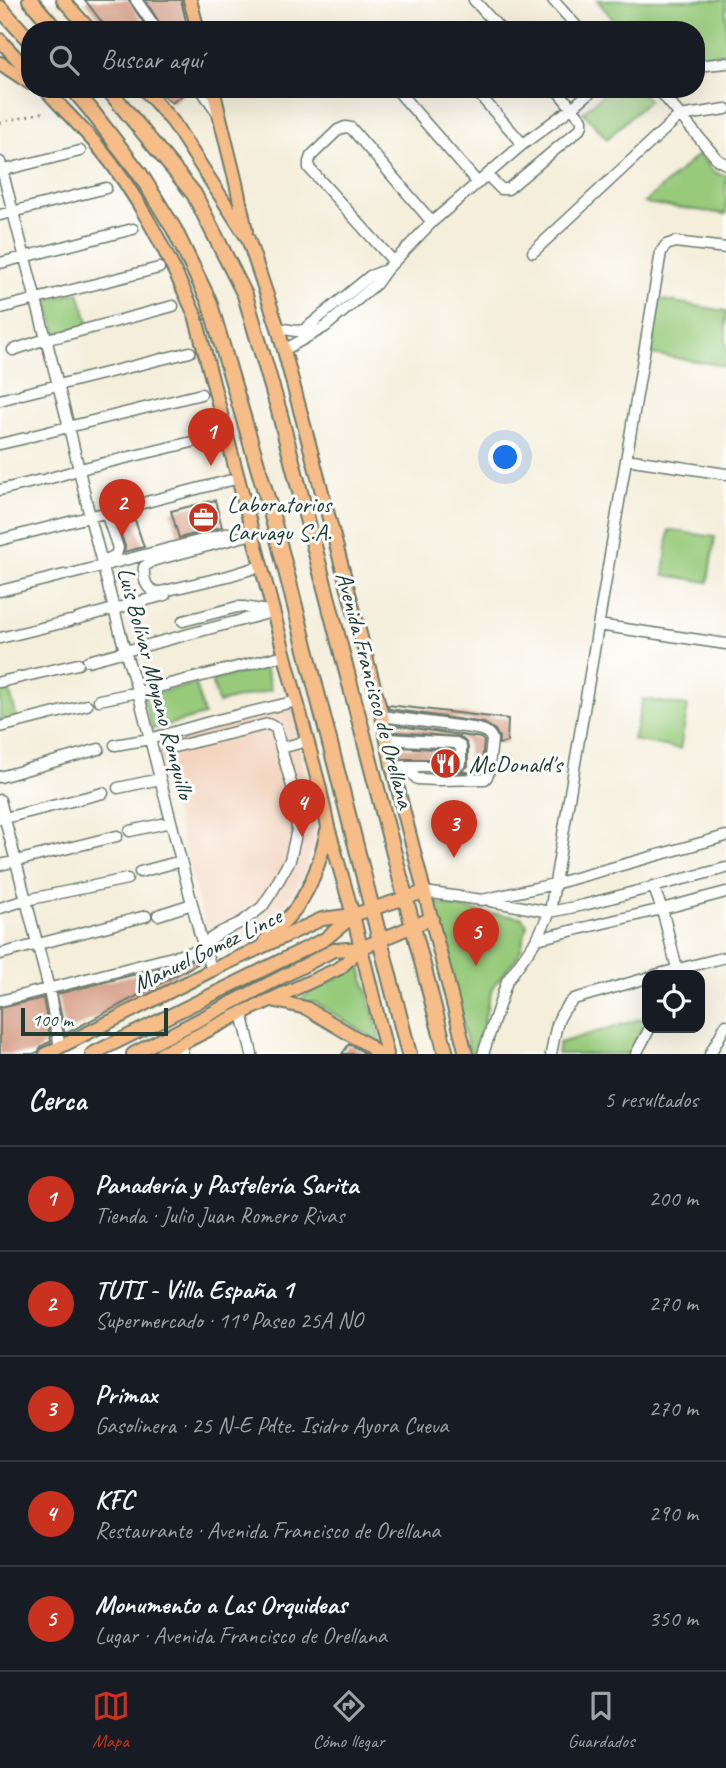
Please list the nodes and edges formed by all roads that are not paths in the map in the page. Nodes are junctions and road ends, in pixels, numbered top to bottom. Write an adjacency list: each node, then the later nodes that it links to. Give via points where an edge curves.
1 (30, 0): 8 (highway)
2 (63, 0): 9 (main road)
3 (136, 0): 10 (street)
4 (190, 0): 11 (main road)
5 (474, 0): 12 (street)
6 (553, 0): 13 (street)
7 (0, 8): 14 (highway)
8 (48, 21)
9 (82, 21)
10 (151, 21)
11 (196, 21)
12 (493, 21)
13 (572, 21)
14 (21, 31)
15 (0, 40): 17 (main road)
16 (0, 63): 20 (main road)
17 (21, 63)
18 (726, 63): 19 (street)
19 (705, 65)
20 (21, 77)
21 (51, 98): 33 (main road)
22 (53, 98): 33 (main road)
23 (81, 98): 132 (highway, via 140,174 174,229 209,301 270,508)
24 (115, 98): 127 (highway, Avenida Francisco de Orellana, via 194,194 245,295)
25 (152, 98): 49 (main road, Avenida Francisco de Orellana, via 173,122)
26 (207, 98): 36 (street)
27 (215, 98): 36 (main road)
28 (404, 98): 43 (street)
29 (482, 98): 38 (street)
30 (564, 98): 34 (street)
31 (584, 98): 34 (street)
32 (665, 98): 37 (street)
33 (57, 102): 74 (main road, via 134,196 173,265 195,315)
34 (573, 107): 38 (street); 42 (street, via 582,120 580,129 508,189 501,189)
35 (726, 109): 37 (street)
36 (220, 116): 49 (main road)
37 (679, 116): 40 (street); 51 (street)
38 (523, 144): 42 (street)
39 (80, 151): 41 (street)
40 (726, 164)
41 (1, 167): 45 (street, Luis Bolívar Moyano Ronquillo)
42 (487, 175): 43 (street)
43 (478, 183): 47 (street)
44 (106, 188): 45 (street)
45 (13, 211): 46 (street); 52 (street, Luis Bolívar Moyano Ronquillo)
46 (0, 215)
47 (432, 222): 54 (street); 54 (street, via 351,128 338,130 311,156 309,168)
48 (133, 229): 52 (street)
49 (248, 239): 59 (main road, Avenida Francisco de Orellana)
50 (726, 248): 71 (street, via 675,242 666,244 661,252)
51 (533, 252)
52 (25, 256): 53 (street); 56 (street, Luis Bolívar Moyano Ronquillo)
53 (0, 263)
54 (390, 266): 60 (street, via 376,284 325,327)
55 (159, 268): 56 (street)
56 (36, 300): 58 (street); 61 (street, Luis Bolívar Moyano Ronquillo)
57 (173, 306): 61 (street)
58 (1, 308)
59 (278, 328): 60 (street); 63 (main road, Avenida Francisco de Orellana)
60 (307, 333): 63 (street)
61 (46, 338): 62 (street); 65 (street, Luis Bolívar Moyano Ronquillo)
62 (13, 350)
63 (284, 350): 96 (main road, Avenida Francisco de Orellana)
64 (190, 352): 65 (street)
65 (58, 385): 67 (street); 68 (street, Luis Bolívar Moyano Ronquillo)
66 (201, 394): 68 (street)
67 (0, 400)
68 (69, 427): 70 (street); 72 (street, Luis Bolívar Moyano Ronquillo)
69 (213, 437): 72 (street)
70 (0, 444)
71 (626, 459): 73 (street); 86 (street)
72 (79, 470): 75 (street); 77 (street, Luis Bolívar Moyano Ronquillo)
73 (726, 474)
74 (239, 478): 76 (street); 78 (main road)
75 (0, 490)
76 (106, 513): 77 (street); 80 (street, via 118,552)
77 (90, 517): 79 (street); 80 (street, Luis Bolívar Moyano Ronquillo)
78 (251, 531): 80 (street); 81 (main road); 81 (street, via 152,561 144,567 144,578 148,589 160,592)
79 (0, 540)
80 (102, 563): 82 (street); 83 (street, Luis Bolívar Moyano Ronquillo)
81 (261, 568): 83 (street); 84 (main road)
82 (0, 591)
83 (114, 608): 87 (street); 89 (street, Luis Bolívar Moyano Ronquillo)
84 (272, 612): 85 (street, via 244,607); 89 (street); 90 (main road)
85 (183, 621)
86 (598, 625): 88 (street); 123 (street)
87 (0, 638)
88 (726, 644)
89 (125, 651): 91 (street); 92 (street, Luis Bolívar Moyano Ronquillo)
90 (285, 655): 92 (street); 94 (main road)
91 (0, 682)
92 (138, 692): 93 (street); 98 (street, Luis Bolívar Moyano Ronquillo)
93 (99, 700)
94 (297, 701): 98 (street); 100 (main road)
95 (87, 705): 97 (street)
96 (382, 716): 99 (main road, Avenida Francisco de Orellana); 105 (street, via 472,728 491,735 485,779 417,779)
97 (0, 727)
98 (150, 739): 101 (street); 107 (street, Luis Bolívar Moyano Ronquillo)
99 (387, 739): 105 (main road, Avenida Francisco de Orellana); 105 (street, via 461,747 461,764 457,766)
100 (307, 741): 103 (street); 113 (main road)
101 (115, 745)
102 (174, 747): 103 (street, via 268,724 276,728)
103 (281, 748): 142 (street, via 293,790 297,830 290,860 262,907)
104 (99, 749): 106 (street)
105 (398, 766): 125 (main road, Avenida Francisco de Orellana)
106 (0, 777)
107 (160, 779): 108 (street); 112 (street, Luis Bolívar Moyano Ronquillo)
108 (118, 788)
109 (103, 793): 111 (street)
110 (0, 800): 111 (street)
111 (2, 819): 118 (street)
112 (171, 822): 114 (street); 117 (street, Luis Bolívar Moyano Ronquillo)
113 (328, 827): 136 (main road); 144 (main road, via 310,884 297,907)
114 (130, 831)
115 (117, 836): 118 (street)
116 (726, 836): 123 (street)
117 (181, 860): 121 (street); 130 (street, Luis Bolívar Moyano Ronquillo)
118 (16, 861): 119 (street); 128 (street)
119 (0, 865)
120 (726, 867): 124 (street)
121 (140, 872)
122 (127, 879): 128 (street)
123 (554, 884): 129 (street); 134 (street)
124 (653, 886): 133 (street); 134 (street)
125 (424, 892): 127 (main road, Manuel Gomez Lince); 129 (street); 138 (main road, Avenida Francisco de Orellana)
126 (726, 892): 133 (street)
127 (404, 898): 132 (main road, Manuel Gomez Lince); 139 (highway, Avenida Francisco de Orellana)
128 (26, 900): 131 (street); 143 (street)
129 (482, 900): 134 (street)
130 (192, 904): 135 (street); 142 (street, Luis Bolívar Moyano Ronquillo)
131 (0, 908)
132 (372, 908): 136 (main road, Manuel Gomez Lince); 140 (highway)
133 (662, 909): 141 (street); 149 (street)
134 (550, 912): 141 (street)
135 (158, 915)
136 (353, 915): 144 (main road, Manuel Gomez Lince, via 322,919); 145 (main road); 161 (main road, Manuel Gomez Lince, via 325,939)
137 (146, 916): 143 (street)
138 (432, 918): 139 (main road); 169 (main road, Avenida Francisco de Orellana)
139 (412, 925): 140 (main road); 168 (highway, Avenida Francisco de Orellana)
140 (380, 939): 145 (main road); 167 (highway)
141 (537, 939): 170 (street, via 508,981)
142 (202, 943): 148 (street, Luis Bolívar Moyano Ronquillo); 152 (street)
143 (37, 944): 146 (street); 152 (street)
144 (261, 946): 148 (main road, Manuel Gomez Lince)
145 (361, 947): 153 (main road, via 340,968); 162 (main road, via 334,950); 166 (main road)
146 (0, 954)
147 (726, 957): 150 (street)
148 (212, 970): 158 (main road, Manuel Gomez Lince)
149 (676, 970)
150 (683, 970)
151 (642, 979): 171 (street, via 574,999 558,1017)
152 (48, 989): 154 (street); 158 (street)
153 (272, 1000): 155 (main road); 165 (main road, via 306,1009)
154 (0, 1001)
155 (242, 1013): 159 (main road); 164 (street)
156 (726, 1027): 173 (street)
157 (647, 1033): 172 (street)
158 (60, 1047): 160 (main road, Manuel Gomez Lince)
159 (182, 1049): 163 (main road)
160 (46, 1054)
161 (92, 1054)
162 (133, 1054)
163 (161, 1054)
164 (252, 1054)
165 (377, 1054)
166 (387, 1054)
167 (409, 1054)
168 (446, 1054)
169 (466, 1054)
170 (483, 1054)
171 (551, 1054)
172 (636, 1054)
173 (710, 1054)

